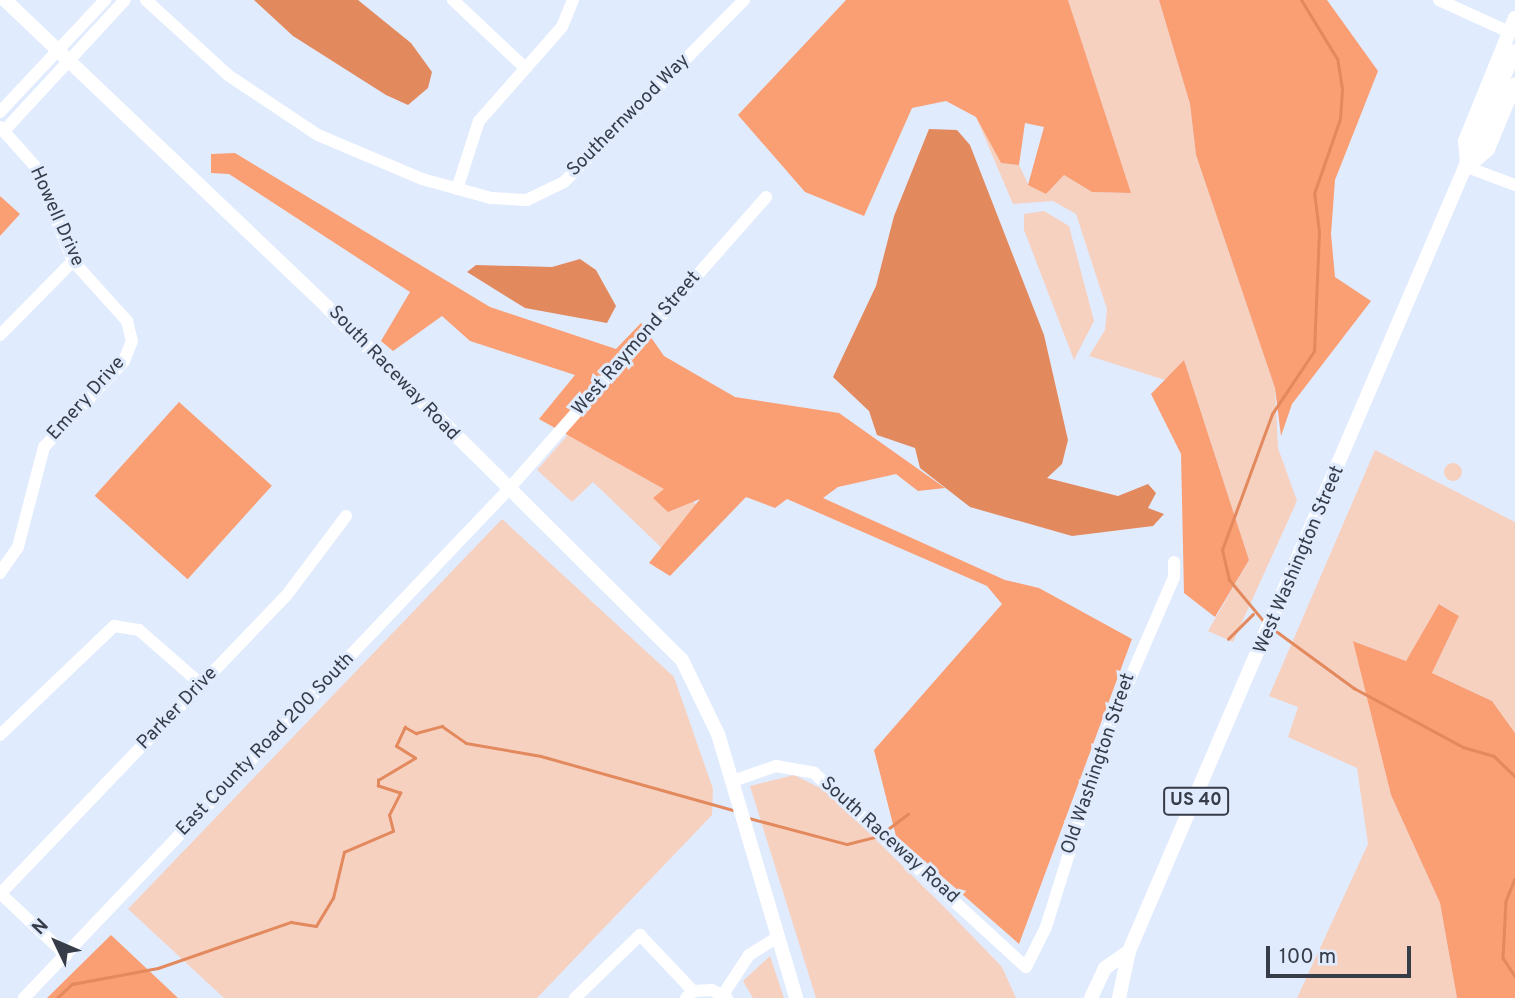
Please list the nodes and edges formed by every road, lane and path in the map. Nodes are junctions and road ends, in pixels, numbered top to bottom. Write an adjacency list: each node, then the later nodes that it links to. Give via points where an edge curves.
1 (5, 0): 11 (main road, South Raceway Road)
2 (105, 0): 11 (street)
3 (125, 0): 13 (street)
4 (146, 0): 20 (street, Southernwood Way, via 228,75 299,124 379,163)
5 (453, 0): 14 (street)
6 (573, 0): 14 (street, via 562,27)
7 (744, 0): 20 (street, Southernwood Way, via 564,182 544,196 498,199)
8 (1438, 0): 10 (street)
9 (1515, 18): 10 (main road, West Washington Street / US 40)
10 (1509, 32): 18 (main road, West Washington Street / US 40, via 1465,141)
11 (58, 50): 13 (main road, South Raceway Road); 16 (street)
12 (1515, 51): 18 (main road)
13 (69, 61): 17 (street); 25 (main road, South Raceway Road, via 326,306)
14 (524, 67): 20 (street, via 479,121)
15 (1515, 84): 18 (main road, West Washington Street / US 40, via 1489,149)
16 (0, 112)
17 (2, 129): 22 (street, Howell Drive, via 38,173)
18 (1467, 167): 19 (street); 34 (main road, West Washington Street / US 40)
19 (1515, 185)
20 (457, 189)
21 (766, 197): 25 (street, West Raymond Street)
22 (73, 261): 23 (street); 24 (street, Howell Drive, via 127,321)
23 (0, 335)
24 (132, 341): 28 (street, Emery Drive, via 124,361 44,447 18,547)
25 (507, 491): 31 (main road, South Raceway Road, via 682,660 708,704); 35 (street, East County Road 200 South)
26 (346, 516): 29 (street, Parker Drive, via 286,596)
27 (1174, 562): 36 (street, Old Washington Street, via 1174,576 1107,732 1046,927)
28 (0, 573)
29 (201, 684): 30 (street, via 139,629 114,625); 32 (street, Parker Drive)
30 (0, 735)
31 (733, 781): 33 (main road, South Raceway Road); 36 (street, South Raceway Road, via 768,767 804,769)
32 (0, 894): 35 (street)
33 (778, 937): 39 (street, via 749,955); 42 (main road, South Raceway Road)
34 (1129, 951): 38 (main road, West Washington Street / US 40, via 1105,968); 43 (main road, West Washington Street / US 40)
35 (66, 955): 40 (street, East County Road 200 South)
36 (1026, 967)
37 (690, 994): 39 (street); 41 (street, via 640,935)
38 (1093, 996)
39 (724, 997)
40 (24, 998)
41 (575, 998)
42 (796, 998)
43 (1119, 998)

